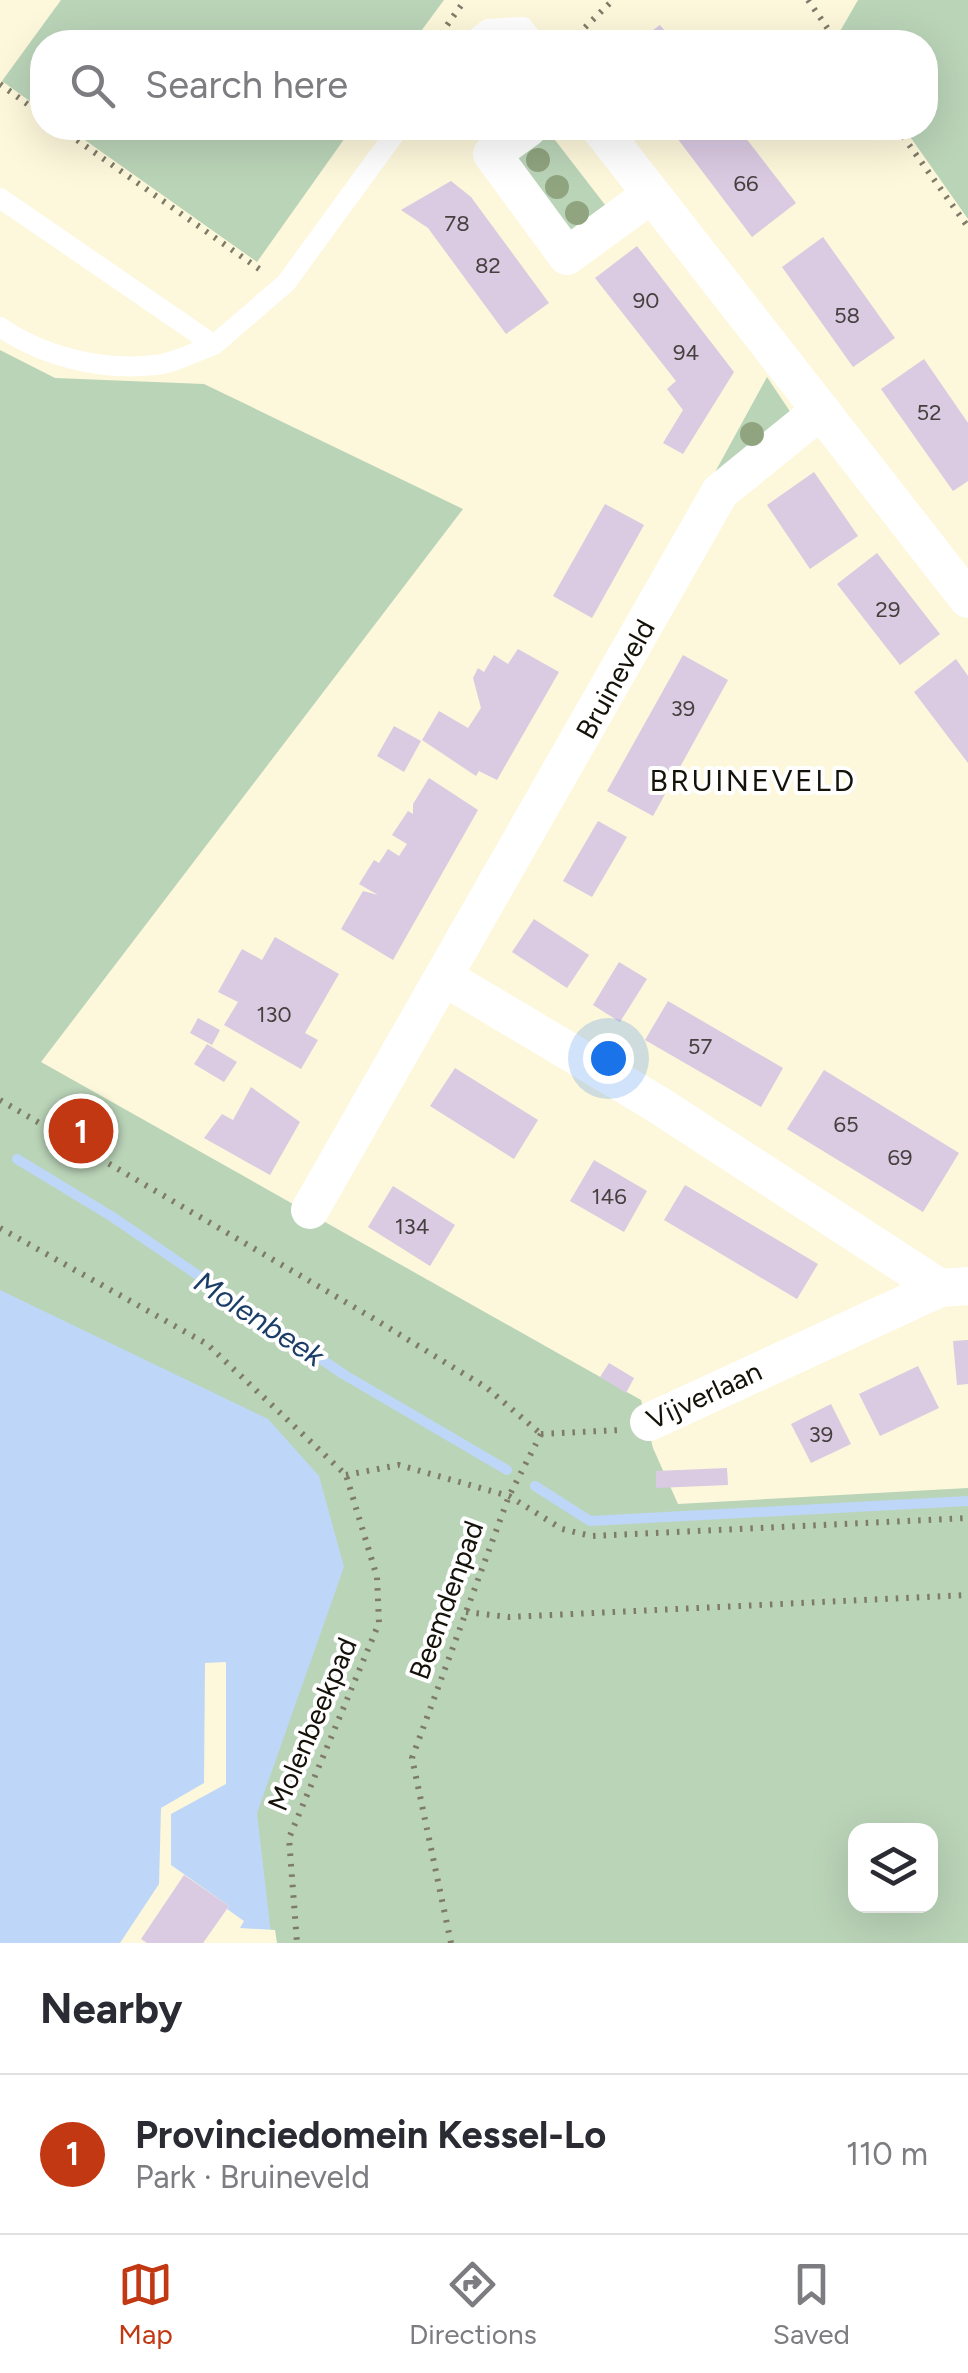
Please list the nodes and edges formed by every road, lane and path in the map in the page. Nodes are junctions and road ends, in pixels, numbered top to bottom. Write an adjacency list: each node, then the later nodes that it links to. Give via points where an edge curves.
1 (613, 0): 5 (path)
2 (808, 0): 6 (path)
3 (488, 30): 4 (lane)
4 (524, 30)
5 (582, 30)
6 (828, 30)
7 (0, 84): 8 (path)
8 (30, 106)
9 (77, 140): 17 (path)
10 (390, 140): 19 (lane, via 286,283)
11 (511, 140): 14 (street, via 492,154 567,256)
12 (609, 140): 14 (street)
13 (906, 140): 16 (path)
14 (650, 196): 20 (street)
15 (0, 198): 19 (lane)
16 (968, 227)
17 (269, 276)
18 (0, 326): 19 (lane, via 22,342 86,364 158,365)
19 (214, 345)
20 (821, 410): 21 (street); 22 (street, Bruineveld, via 720,492)
21 (968, 599)
22 (444, 977): 24 (street, Bruineveld); 26 (street)
23 (0, 1100): 28 (path, via 388,1327 486,1388)
24 (310, 1210)
25 (0, 1228): 29 (path, Molenbeekpad, via 207,1344)
26 (954, 1286): 27 (street, Vijverlaan)
27 (650, 1422): 28 (path, Vijverlaan)
28 (541, 1434): 30 (path)
29 (346, 1475): 30 (path, via 400,1466); 34 (path, Molenbeekpad, via 377,1577 379,1624 289,1838)
30 (508, 1496): 31 (path, Beemdenpad, via 562,1529 591,1536); 33 (path, Beemdenpad)
31 (968, 1518)
32 (968, 1595): 33 (path, via 509,1617)
33 (466, 1612): 35 (path, Beemdenpad, via 412,1758)
34 (297, 1943)
35 (451, 1943)

